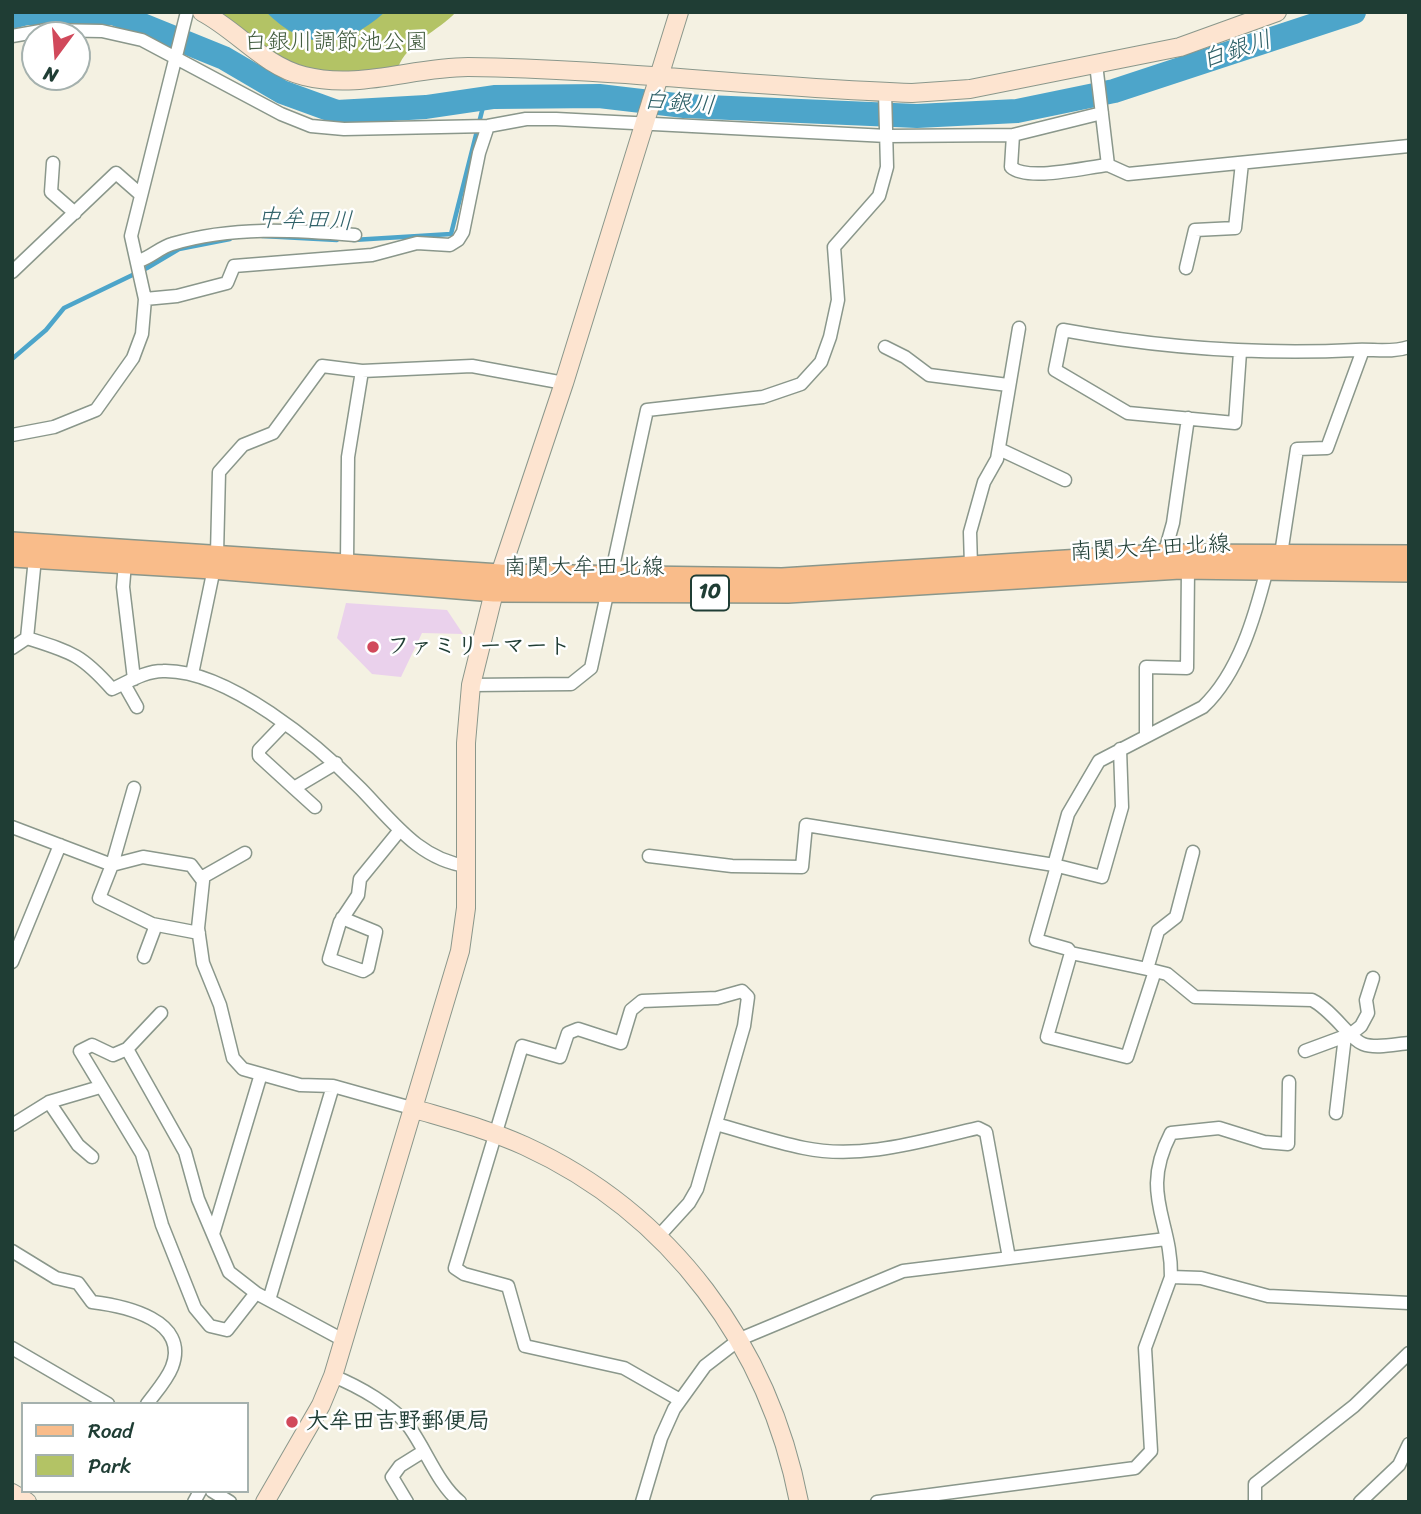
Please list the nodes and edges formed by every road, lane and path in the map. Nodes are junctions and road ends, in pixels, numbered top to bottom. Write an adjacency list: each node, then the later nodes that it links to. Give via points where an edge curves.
1 (679, 12): 7 (street)
2 (1277, 12): 6 (street, via 1180,47)
3 (192, 14): 5 (street); 7 (street, via 217,20 271,62 314,78 359,80 465,67)
4 (12, 36): 5 (street, via 46,30 102,31 142,40)
5 (175, 56): 11 (street, via 311,126); 18 (street)
6 (1096, 64): 8 (street, via 970,89); 9 (street)
7 (657, 82): 8 (street); 10 (street)
8 (885, 95): 12 (street)
9 (1102, 108): 13 (street); 17 (street)
10 (645, 121): 11 (street, via 526,119); 12 (street); 31 (street)
11 (482, 126): 24 (street, via 463,232 450,245 417,243 372,256 234,266 227,283 215,288)
12 (886, 133): 13 (street); 51 (street, via 887,167 879,196 834,247 838,300 821,362 800,384 763,397 647,410)
13 (1013, 135): 17 (street, via 1011,167 1016,172 1046,174)
14 (1409, 146): 16 (street)
15 (53, 163): 19 (street, via 51,192)
16 (1242, 163): 17 (street, via 1128,174); 21 (street, via 1235,228 1195,230)
17 (1108, 165)
18 (140, 194): 19 (street, via 116,173); 22 (street, via 131,236)
19 (75, 212): 23 (street)
20 (355, 235): 22 (street, via 262,229 230,232 169,244)
21 (1186, 268)
22 (141, 269): 24 (street)
23 (12, 272)
24 (145, 299): 34 (street, via 142,334 133,358 96,410 54,427)
25 (1018, 328): 32 (street)
26 (885, 347): 32 (street, via 929,375)
27 (1409, 347): 28 (street)
28 (1363, 350): 29 (street); 38 (street, via 1327,448 1297,449)
29 (1240, 352): 33 (street, via 1235,423); 33 (street, via 1146,345 1063,331 1055,370 1128,413)
30 (362, 371): 31 (street, via 472,366); 43 (street, via 322,366 273,433 243,445 219,472); 45 (street, via 348,457)
31 (564, 383): 50 (street)
32 (1008, 385): 35 (street)
33 (1188, 418): 39 (street)
34 (12, 435)
35 (999, 449): 36 (street); 46 (street, via 970,532)
36 (1065, 480)
37 (12, 542): 43 (main road, 南関大牟田北線 / 10)
38 (1281, 554): 39 (main road, 南関大牟田北線 / 10); 40 (main road, 南関大牟田北線 / 10)
39 (1164, 555): 46 (main road, 南関大牟田北線 / 10)
40 (1409, 555)
41 (12, 557): 42 (main road, 南関大牟田北線 / 10)
42 (35, 558): 44 (main road, 南関大牟田北線 / 10); 52 (street)
43 (215, 561): 44 (main road, 南関大牟田北線 / 10); 45 (main road, 南関大牟田北線 / 10); 50 (main road, 南関大牟田北線 / 10); 54 (street)
44 (125, 563): 55 (street)
45 (347, 563): 50 (main road, 南関大牟田北線 / 10)
46 (971, 566): 51 (main road, 南関大牟田北線 / 10)
47 (1188, 569): 48 (main road, 南関大牟田北線 / 10); 51 (main road, 南関大牟田北線 / 10, via 788,593); 59 (street, via 1187,668 1146,667)
48 (1266, 569): 49 (main road, 南関大牟田北線 / 10); 59 (street, via 1250,626 1213,697 1203,707)
49 (1409, 572)
50 (497, 583): 51 (main road, 南関大牟田北線 / 10); 56 (street)
51 (607, 584): 56 (street, via 591,668 571,684)
52 (27, 638): 53 (street); 55 (street, via 75,653 113,689)
53 (12, 648)
54 (192, 674): 55 (street, via 162,671); 58 (street, via 220,682)
55 (129, 682): 57 (street)
56 (471, 685): 73 (street, via 466,744)
57 (136, 706)
58 (284, 725): 61 (street); 63 (street, via 259,750 259,756)
59 (1146, 735): 60 (street)
60 (1120, 749): 72 (street, via 1099,761 1083,787 1068,814); 72 (street, via 1122,807 1102,877)
61 (336, 763): 63 (street); 66 (street)
62 (134, 788): 71 (street)
63 (294, 788): 64 (street)
64 (315, 807)
65 (12, 827): 67 (street)
66 (400, 830): 73 (street, via 444,863); 75 (street, via 360,879 358,895)
67 (60, 845): 71 (street); 78 (street)
68 (1193, 852): 82 (street, via 1176,917 1158,931)
69 (245, 853): 74 (street)
70 (649, 856): 72 (street, via 732,866 802,867 806,825)
71 (112, 865): 74 (street, via 143,857 191,865); 76 (street, via 99,898)
72 (1055, 865): 79 (street, via 1036,940)
73 (467, 866): 94 (street, via 460,951)
74 (201, 878): 77 (street)
75 (342, 918): 75 (street, via 328,959 363,971 368,968 376,932)
76 (156, 925): 77 (street); 80 (street)
77 (199, 933): 89 (street, via 203,963 220,1005 233,1058 243,1069)
78 (18, 937): 81 (street)
79 (1071, 953): 82 (street); 82 (street, via 1046,1037 1127,1057)
80 (144, 957)
81 (12, 962)
82 (1151, 970): 85 (street, via 1167,974 1195,997 1312,1000 1327,1008)
83 (1373, 978): 85 (street, via 1366,1000 1368,1013)
84 (161, 1013): 87 (street)
85 (1348, 1035): 86 (street, via 1366,1046); 88 (street); 95 (street)
86 (1409, 1043)
87 (127, 1049): 92 (street, via 114,1055 92,1045 80,1051); 100 (street, via 185,1152)
88 (1305, 1051)
89 (261, 1074): 91 (street, via 300,1085); 100 (street)
90 (1289, 1082): 102 (street, via 1288,1143 1264,1142 1219,1128 1171,1133 1157,1172 1158,1209)
91 (333, 1086): 94 (street); 107 (street)
92 (100, 1087): 93 (street); 106 (street, via 142,1154 162,1225 195,1308 209,1326 227,1330)
93 (49, 1102): 97 (street); 99 (street, via 78,1145)
94 (415, 1109): 98 (street); 110 (street)
95 (1336, 1113)
96 (716, 1124): 98 (street, via 744,1026 748,997 742,991 718,998 642,1001 631,1010 621,1043 578,1029 568,1033 560,1057 522,1046); 101 (street, via 697,1189); 104 (street, via 805,1148 840,1151 902,1146 978,1128 986,1132)
97 (12, 1125)
98 (495, 1134): 101 (street, via 578,1175); 114 (street, via 455,1268 508,1286 525,1346 624,1368)
99 (92, 1157)
100 (213, 1234): 106 (street, via 229,1272)
101 (658, 1237): 109 (street, via 712,1296)
102 (1166, 1239): 104 (street); 105 (street)
103 (12, 1251): 116 (street, via 56,1278 78,1283 92,1302 155,1319 171,1336 175,1354 171,1369)
104 (1009, 1258): 109 (street, via 888,1274)
105 (1171, 1278): 108 (street, via 1201,1278 1268,1296); 126 (street, via 1145,1348 1151,1451 1135,1468)
106 (256, 1293): 107 (street)
107 (269, 1300): 110 (street)
108 (1409, 1303)
109 (740, 1339): 114 (street, via 705,1366); 125 (street, via 782,1431)
110 (345, 1341): 113 (street)
111 (12, 1349): 115 (street)
112 (1409, 1353): 127 (street, via 1354,1406 1255,1484)
113 (332, 1376): 118 (street, via 393,1411); 121 (street, via 321,1405)
114 (680, 1400): 124 (street, via 661,1438)
115 (105, 1402)
116 (148, 1402)
117 (1409, 1444): 128 (street, via 1399,1465)
118 (424, 1451): 122 (street, via 400,1466 393,1477); 123 (street)
119 (12, 1493): 120 (street)
120 (27, 1502)
121 (265, 1502)
122 (407, 1502)
123 (460, 1502)
124 (642, 1502)
125 (799, 1502)
126 (877, 1502)
127 (1255, 1502)
128 (1360, 1502)

